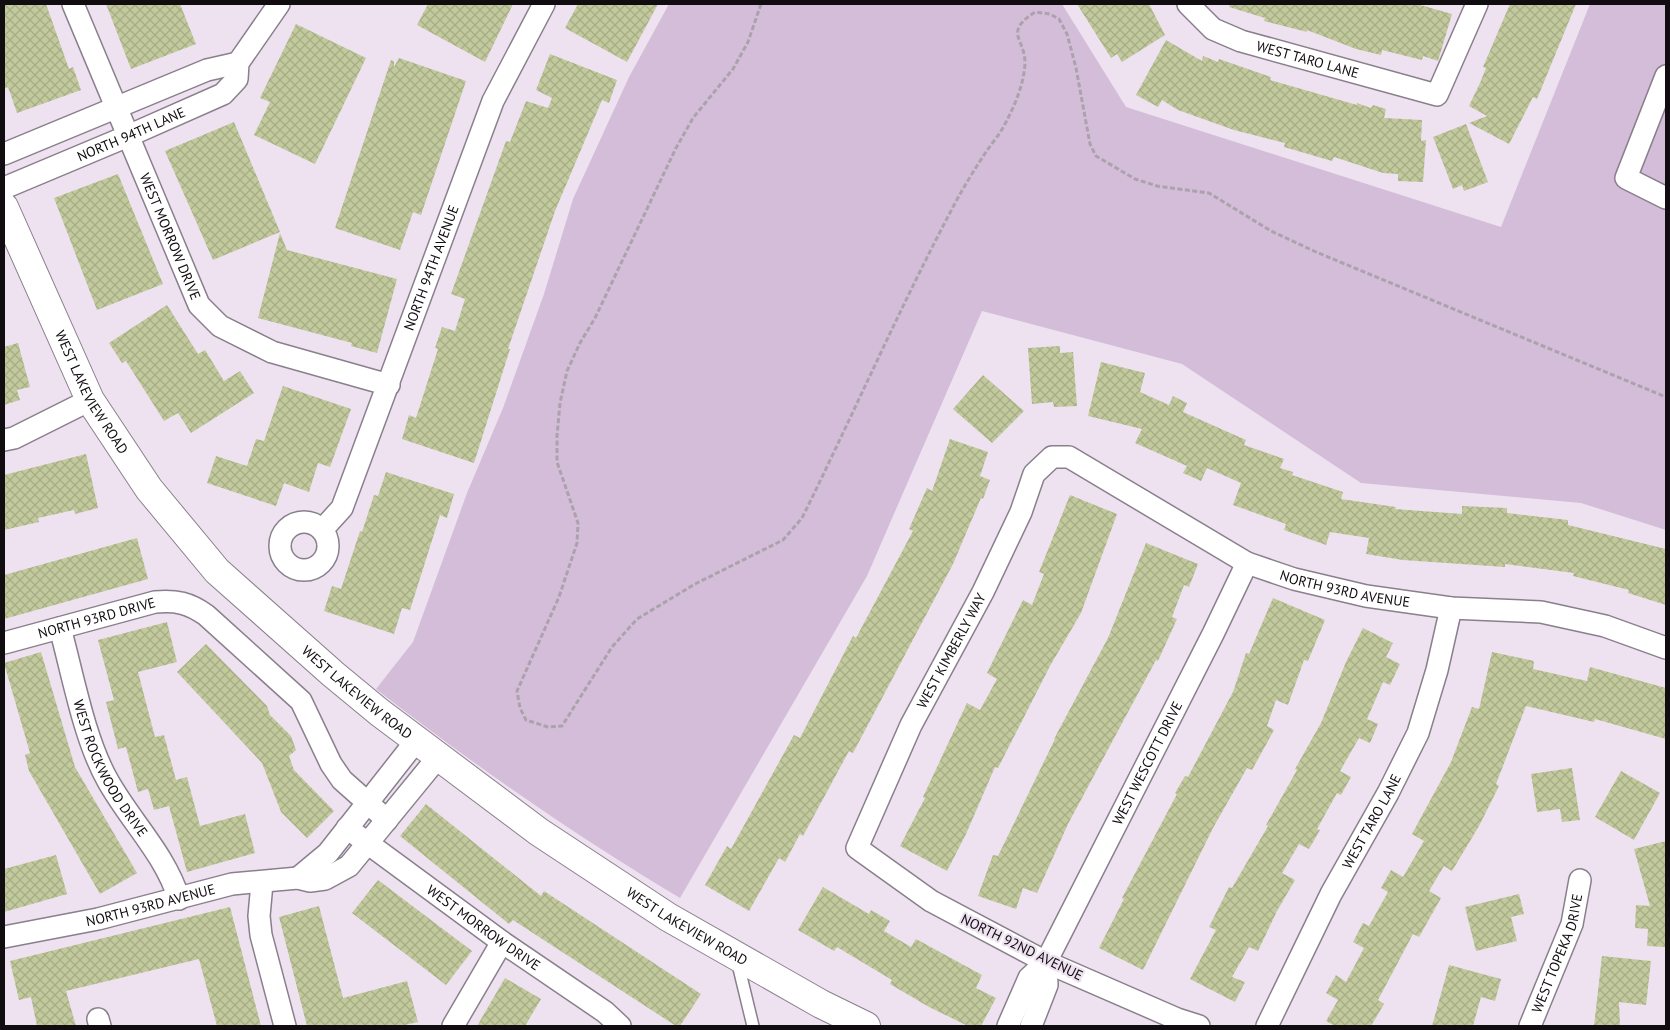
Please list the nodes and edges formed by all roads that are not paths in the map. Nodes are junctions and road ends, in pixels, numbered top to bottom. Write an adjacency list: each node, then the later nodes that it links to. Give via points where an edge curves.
1 (73, 4): 8 (street, WEST MORROW DRIVE)
2 (279, 4): 6 (street, NORTH 94TH LANE)
3 (544, 4): 14 (street, NORTH 94TH AVENUE, via 493,101)
4 (1188, 4): 5 (street, WEST TARO LANE, via 1213,29 1241,41 1437,95)
5 (1477, 4)
6 (238, 63): 8 (street, via 207,70); 9 (street, NORTH 94TH LANE, via 237,79 223,94)
7 (1666, 76): 12 (street, via 1626,178)
8 (116, 108): 9 (street, WEST MORROW DRIVE); 10 (street)
9 (128, 136): 11 (street, NORTH 94TH LANE); 14 (street, WEST MORROW DRIVE, via 199,305 220,326 272,352)
10 (4, 154)
11 (4, 188)
12 (1666, 198)
13 (4, 207): 15 (street, WEST LAKEVIEW ROAD)
14 (389, 385): 18 (street, NORTH 94TH AVENUE, via 342,508)
15 (90, 400): 16 (street); 24 (street, WEST LAKEVIEW ROAD, via 149,490 217,571 333,674)
16 (4, 440)
17 (1052, 457): 19 (street, NORTH 93RD AVENUE, via 1069,457); 30 (street, WEST KIMBERLY WAY, via 1034,474 1021,512 983,592 912,724)
18 (322, 530)
19 (1247, 563): 20 (street, NORTH 93RD AVENUE, via 1294,579 1366,596); 38 (street, WEST WESCOTT DRIVE)
20 (1450, 608): 23 (street, NORTH 93RD AVENUE, via 1541,612 1605,626); 47 (street, WEST TARO LANE, via 1418,733 1331,894)
21 (60, 628): 22 (street, NORTH 93RD DRIVE); 26 (street, NORTH 93RD DRIVE, via 155,602 192,605 301,701 331,764 342,780); 34 (street, WEST ROCKWOOD DRIVE, via 94,750 108,781 173,879)
22 (4, 643)
23 (1666, 648)
24 (416, 741): 25 (street, WEST LAKEVIEW ROAD); 26 (street)
25 (439, 756): 27 (street, NORTH 93RD AVENUE); 37 (street, WEST LAKEVIEW ROAD, via 539,832 668,917)
26 (367, 804): 27 (street); 28 (street)
27 (386, 820): 29 (street, NORTH 93RD AVENUE)
28 (347, 828): 29 (street, WEST MORROW DRIVE); 31 (street, via 328,853)
29 (367, 844): 31 (street, NORTH 93RD AVENUE, via 349,866 338,873 310,881); 36 (street, WEST MORROW DRIVE)
30 (857, 848): 38 (street, NORTH 92ND AVENUE, via 931,901)
31 (298, 878): 33 (street, NORTH 93RD AVENUE)
32 (1580, 880): 48 (street, WEST TOPEKA DRIVE, via 1572,924)
33 (262, 883): 34 (street, NORTH 93RD AVENUE, via 232,884); 39 (street, via 261,935)
34 (179, 899): 35 (street, NORTH 93RD AVENUE)
35 (4, 937)
36 (502, 942): 40 (street); 41 (street, WEST MORROW DRIVE, via 605,1012)
37 (736, 956): 42 (lane); 43 (street, WEST LAKEVIEW ROAD)
38 (1046, 962): 44 (street, WEST WESCOTT DRIVE, via 1029,978); 45 (street, WEST WESCOTT DRIVE, via 1047,985); 46 (street, NORTH 92ND AVENUE)
39 (285, 1026)
40 (453, 1026)
41 (620, 1026)
42 (753, 1026)
43 (866, 1026)
44 (1008, 1026)
45 (1031, 1026)
46 (1199, 1026)
47 (1267, 1026)
48 (1530, 1026)

